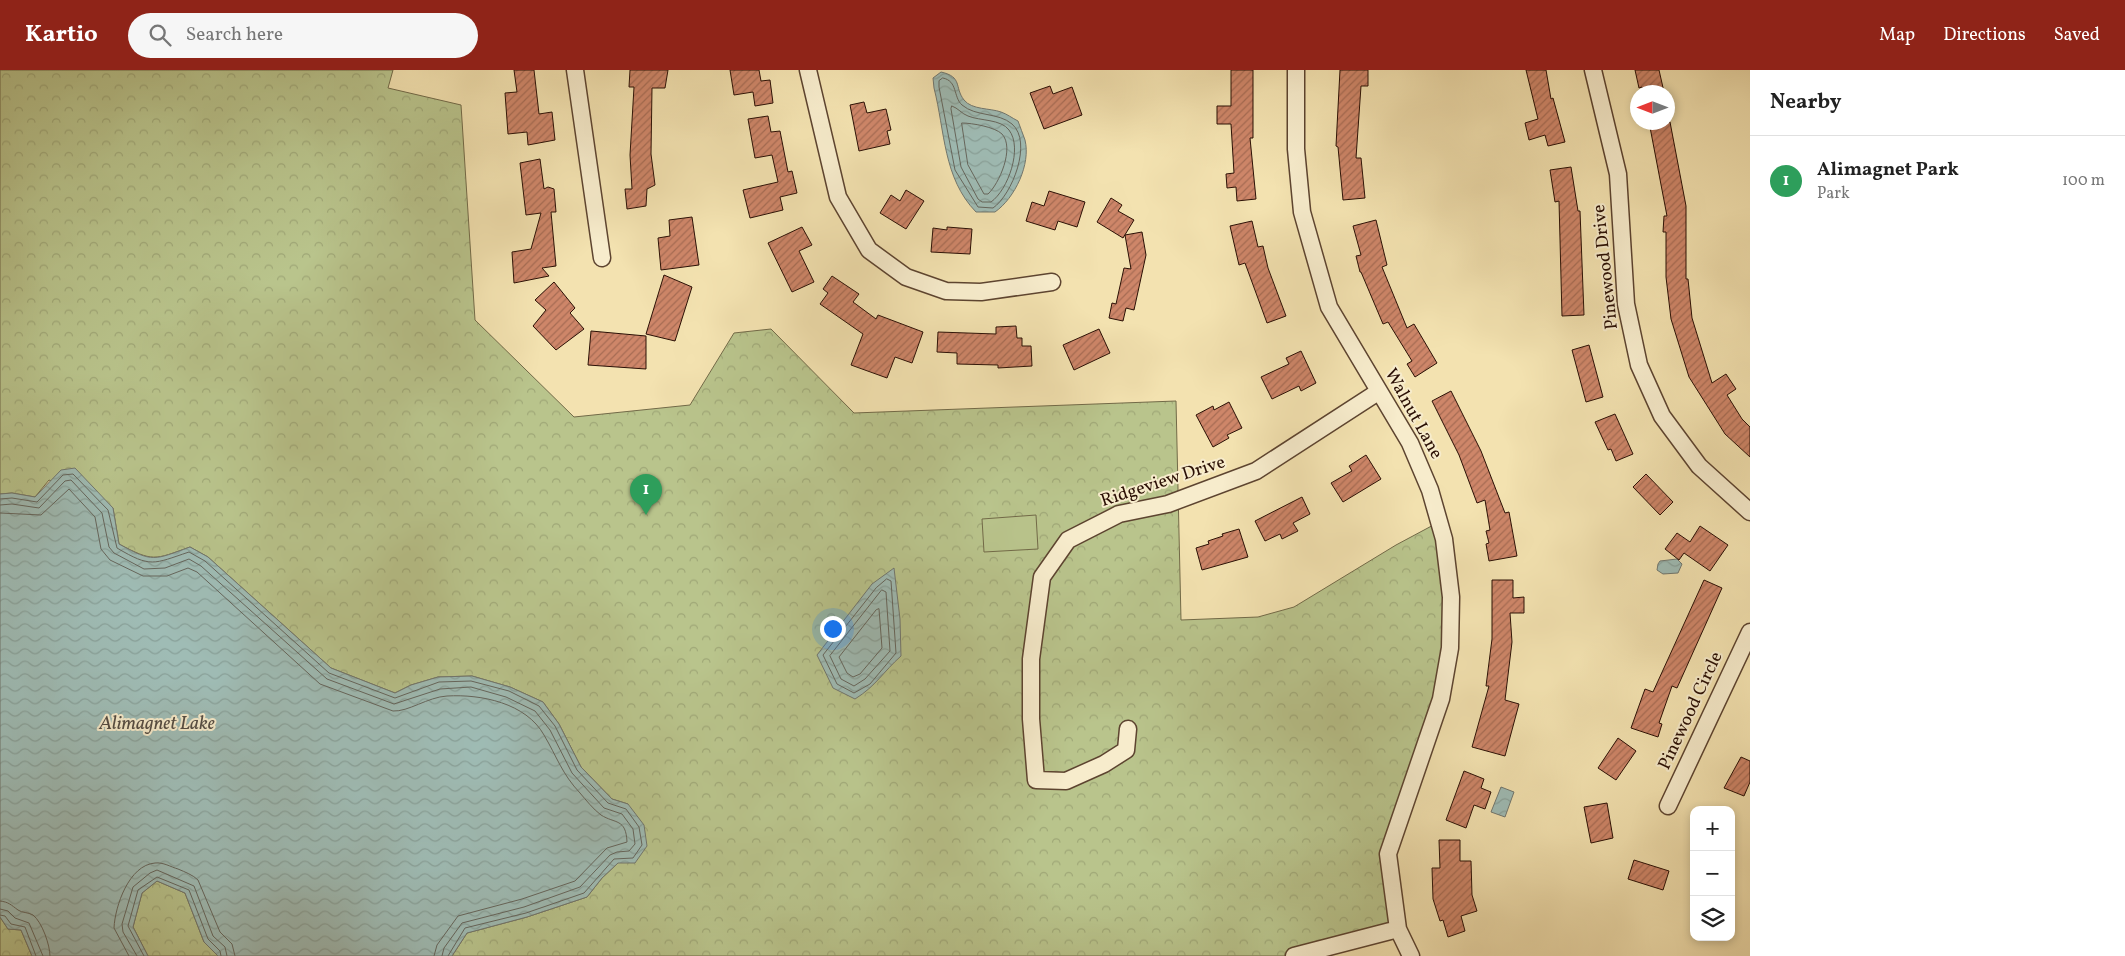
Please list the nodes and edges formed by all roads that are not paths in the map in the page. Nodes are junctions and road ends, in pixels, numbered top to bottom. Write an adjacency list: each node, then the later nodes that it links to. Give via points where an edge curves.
1 (575, 70): 5 (street)
2 (808, 70): 6 (street, via 838,197 869,250 906,277 946,291 981,292)
3 (1296, 70): 7 (street, Walnut Lane, via 1296,149 1302,212 1329,307)
4 (1593, 70): 8 (street, Pinewood Drive, via 1618,174 1626,304 1640,365 1662,416 1699,466)
5 (602, 258)
6 (1052, 282)
7 (1378, 392): 10 (street, Ridgeview Drive, via 1256,472 1168,504 1119,514 1068,540 1042,577 1031,659 1036,780 1066,781 1104,764 1126,750); 12 (street, Walnut Lane, via 1410,443 1430,490 1444,539 1451,597 1450,648 1441,699 1388,854)
8 (1750, 512)
9 (1750, 632): 11 (street, Pinewood Circle)
10 (1128, 730)
11 (1668, 806)
12 (1398, 929): 13 (street); 14 (street, Walnut Lane)
13 (1294, 956)
14 (1411, 956)

